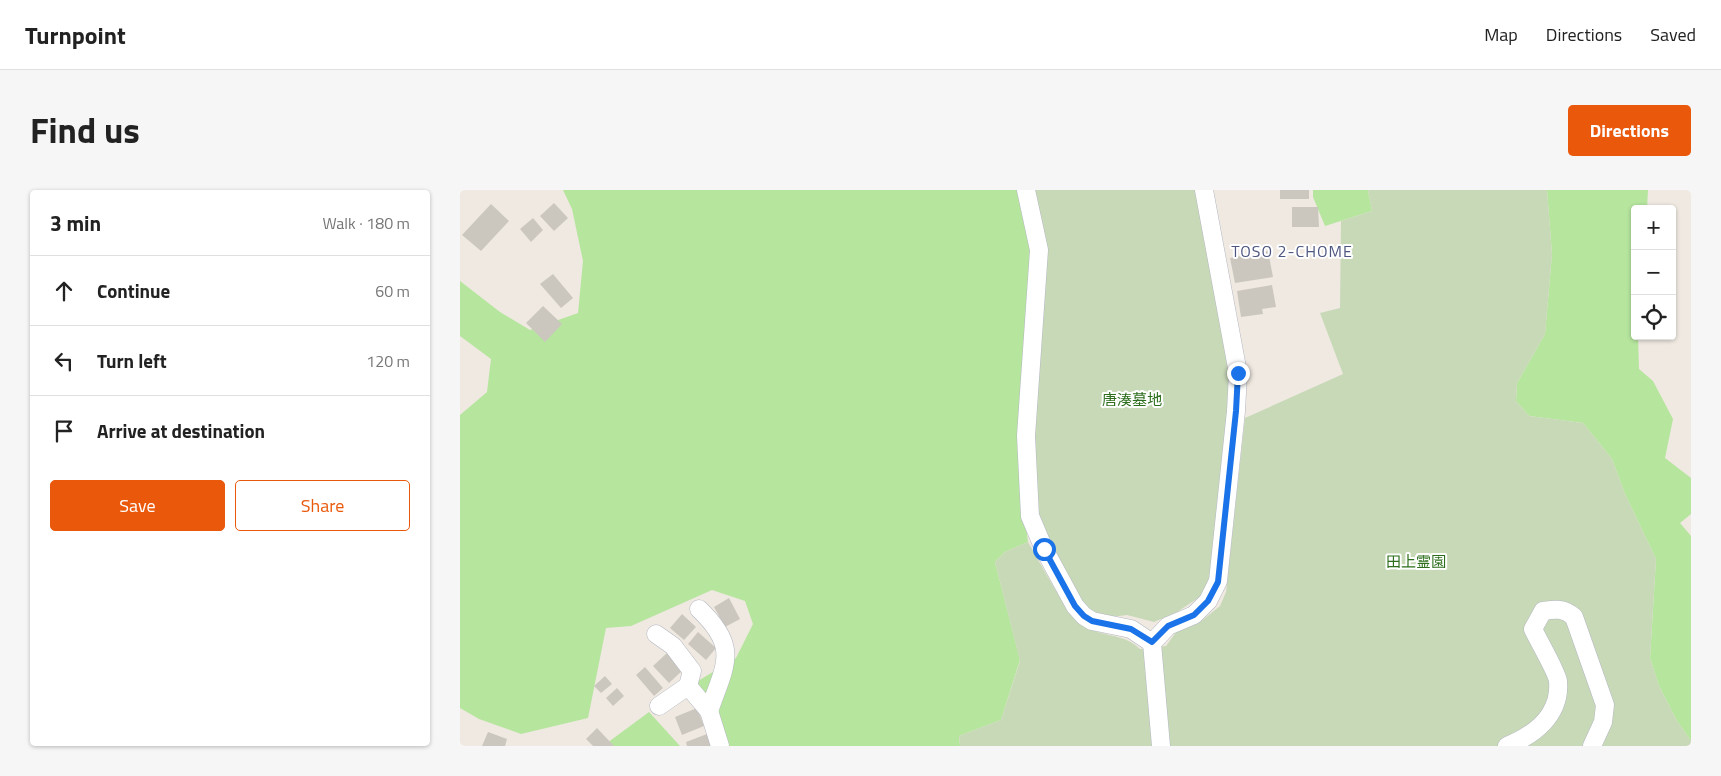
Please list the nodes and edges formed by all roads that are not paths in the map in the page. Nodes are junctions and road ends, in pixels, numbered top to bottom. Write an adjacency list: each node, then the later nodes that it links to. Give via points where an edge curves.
1 (1026, 190): 5 (street, via 1039,250 1026,436 1030,516 1044,549 1075,606 1084,616 1092,621 1131,629)
2 (1204, 190): 5 (street, via 1238,373 1218,582 1208,601 1194,615 1168,626)
3 (700, 609): 8 (street, via 721,635 727,652)
4 (656, 634): 6 (street, via 673,646 692,672)
5 (1152, 642): 10 (street)
6 (688, 686): 7 (street); 8 (street)
7 (659, 706)
8 (709, 711): 9 (street)
9 (720, 746)
10 (1162, 746)
11 (1507, 746): 12 (street, via 1524,740 1545,724 1555,703 1558,681 1533,629 1543,611 1558,609 1574,617 1605,705 1603,722)
12 (1592, 746)

